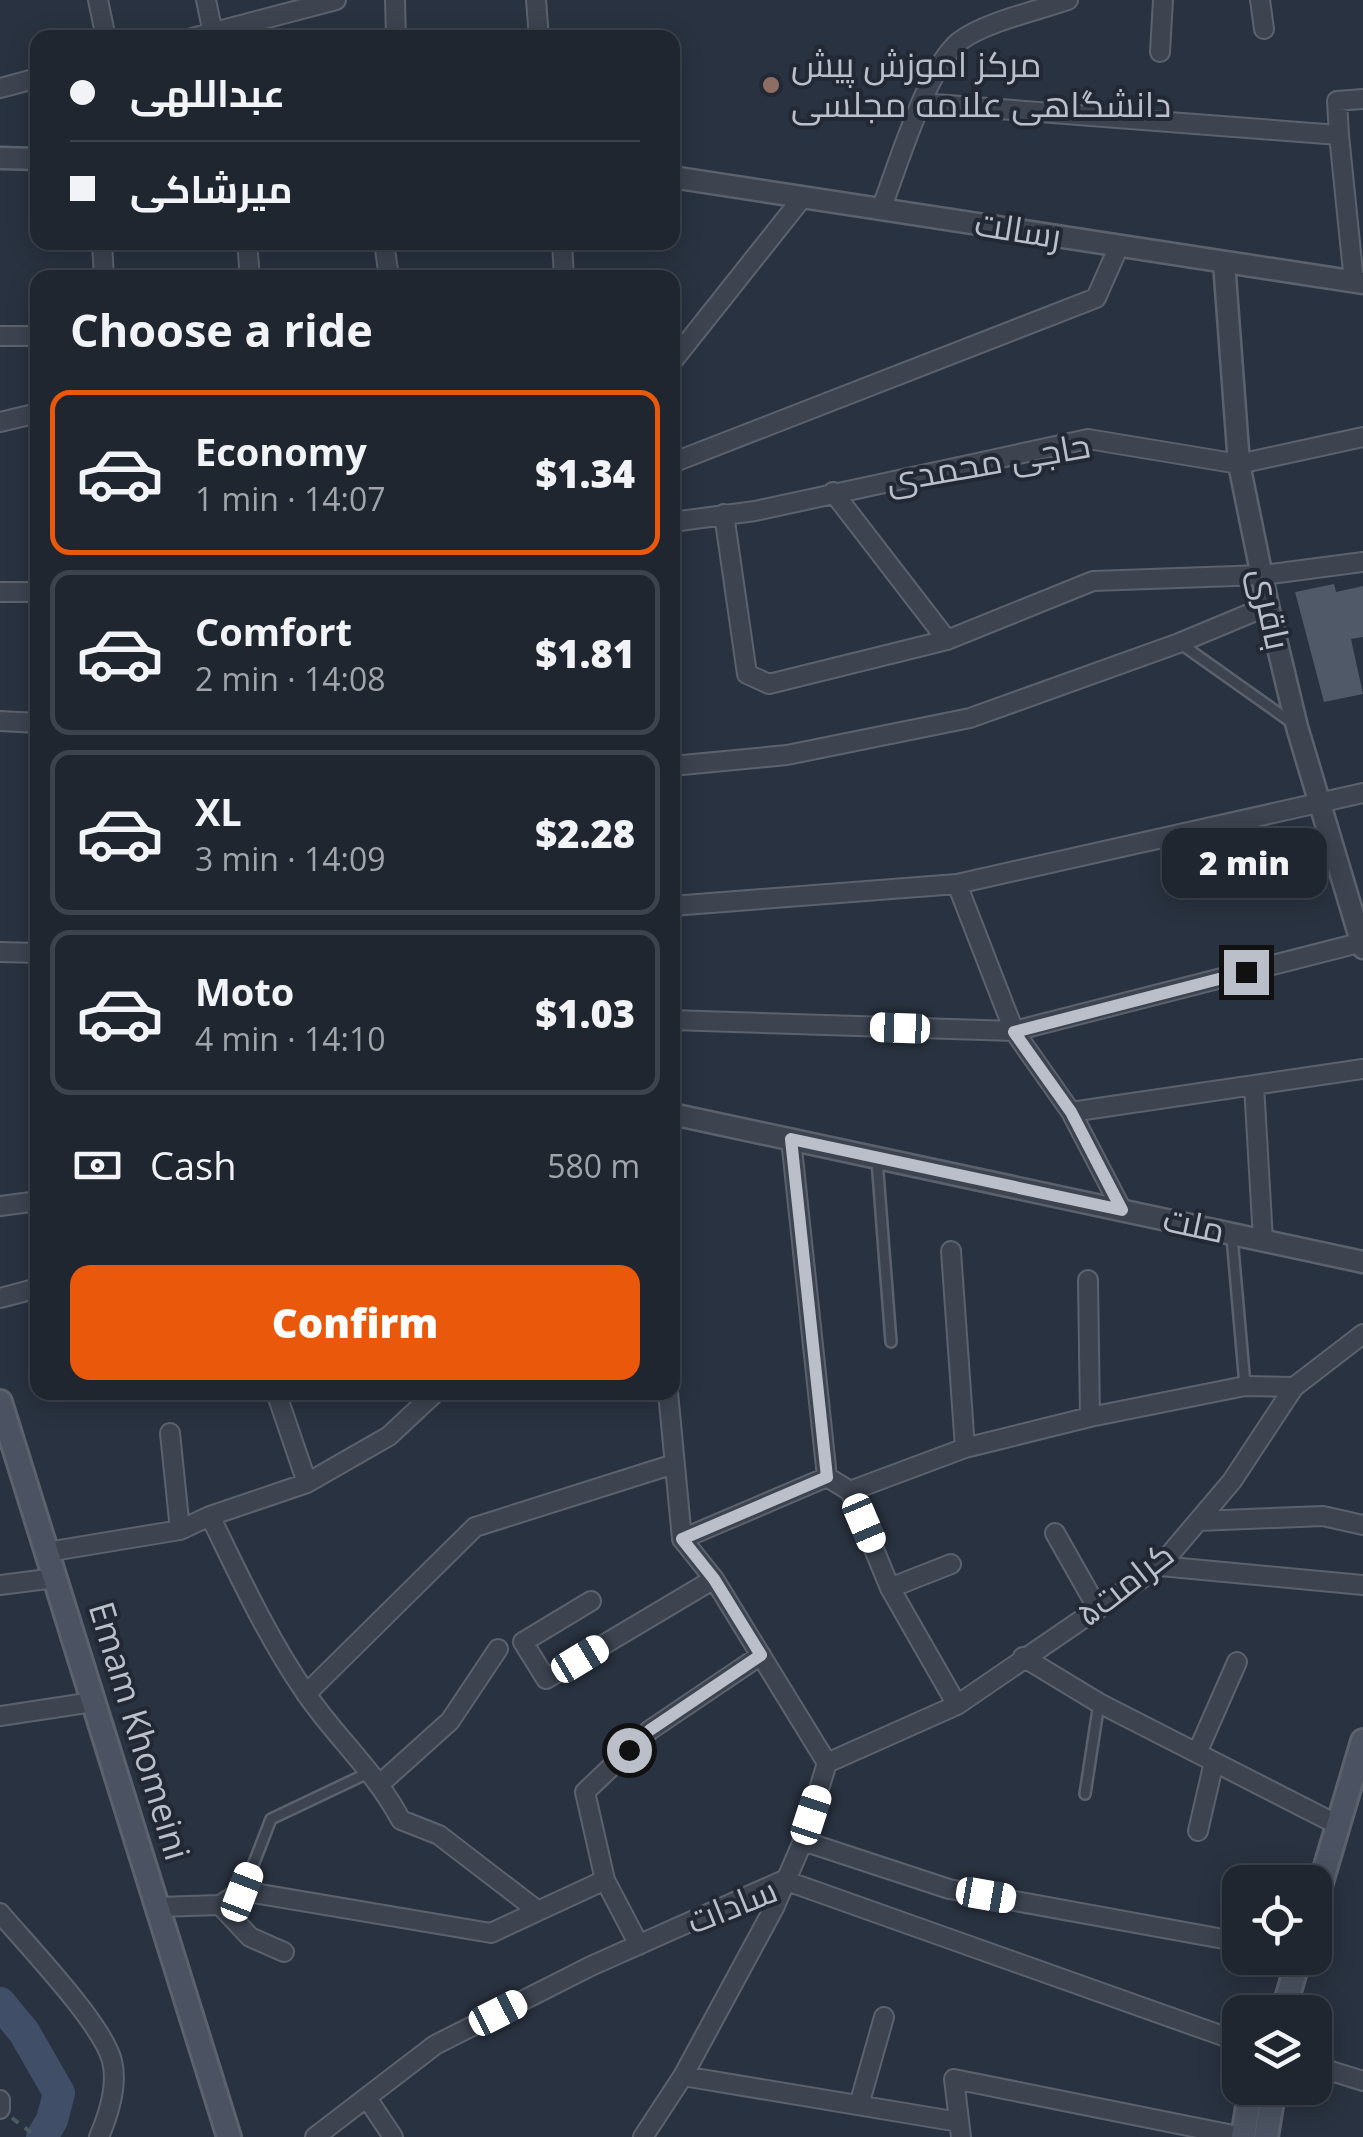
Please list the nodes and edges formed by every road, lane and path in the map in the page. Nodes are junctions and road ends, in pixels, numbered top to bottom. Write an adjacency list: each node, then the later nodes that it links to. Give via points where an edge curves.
1 (98, 0): 10 (street)
2 (206, 0): 11 (street)
3 (336, 0): 12 (street)
4 (395, 0): 13 (street)
5 (536, 0): 14 (street)
6 (1068, 0): 19 (street, via 960,41)
7 (1162, 0): 15 (street)
8 (1260, 0): 9 (street)
9 (1264, 29)
10 (104, 30)
11 (212, 30)
12 (231, 30)
13 (396, 30)
14 (539, 30)
15 (1160, 52)
16 (30, 80): 17 (street)
17 (0, 88)
18 (1363, 99): 20 (street, via 1337,101)
19 (922, 103): 20 (street); 25 (street)
20 (1338, 135): 28 (street)
21 (0, 158): 22 (street)
22 (30, 159)
23 (680, 177): 24 (street, رسالت)
24 (803, 197): 25 (street, رسالت); 31 (street)
25 (881, 209): 26 (street, رسالت)
26 (1118, 246): 27 (street, رسالت); 35 (street, via 1096,298)
27 (1224, 262): 28 (street, رسالت); 36 (street, باقری)
28 (1359, 283)
29 (0, 336): 30 (street)
30 (30, 336)
31 (680, 352)
32 (30, 417): 33 (street)
33 (0, 422)
34 (1363, 437): 36 (street, حاجی محمدی)
35 (680, 460)
36 (1239, 464): 37 (street, حاجی محمدی, via 1088,439); 41 (street, باقری)
37 (833, 492): 38 (street, حاجی محمدی); 45 (street)
38 (724, 514): 39 (street, حاجی محمدی); 45 (street, via 747,674 769,684)
39 (680, 521)
40 (1363, 562): 41 (street)
41 (1262, 575): 44 (street, باقری); 45 (street, via 1093,581)
42 (0, 592): 43 (street)
43 (30, 592)
44 (1268, 606): 46 (street); 49 (street, باقری)
45 (947, 640)
46 (1179, 643): 49 (lane); 50 (street, via 970,718 786,756)
47 (0, 721): 48 (street)
48 (30, 722)
49 (1297, 726): 52 (street, باقری)
50 (680, 765)
51 (1363, 793): 52 (street)
52 (1320, 802): 53 (street); 55 (street, باقری)
53 (957, 884): 54 (street); 59 (street)
54 (680, 905)
55 (1363, 944): 59 (street)
56 (0, 952): 57 (street)
57 (30, 953)
58 (680, 1020): 59 (street)
59 (1014, 1032): 62 (street)
60 (1363, 1069): 61 (street)
61 (1254, 1085): 62 (street); 70 (street)
62 (1071, 1112): 68 (street)
63 (680, 1116): 64 (street, ملت)
64 (791, 1139): 65 (street, ملت); 89 (street)
65 (876, 1157): 68 (street, ملت); 77 (lane)
66 (30, 1202): 67 (street)
67 (0, 1206)
68 (1122, 1210): 69 (street, ملت)
69 (1232, 1234): 70 (street, ملت); 78 (lane)
70 (1264, 1240): 72 (street, ملت)
71 (950, 1251): 87 (street)
72 (1363, 1262)
73 (1088, 1280): 84 (street)
74 (30, 1290): 75 (street)
75 (0, 1298)
76 (1363, 1334): 79 (street, کرامت۵)
77 (892, 1342)
78 (1245, 1386): 79 (street); 84 (street)
79 (1294, 1386): 93 (street, کرامت۵, via 1232,1482)
80 (279, 1400): 90 (street)
81 (427, 1400): 90 (street, via 389,1436)
82 (669, 1400): 88 (street)
83 (0, 1402): 86 (main road, Emam Khomeini)
84 (1090, 1417): 87 (street)
85 (170, 1433): 95 (street)
86 (7, 1446): 98 (main road, Emam Khomeini)
87 (964, 1448): 91 (street)
88 (674, 1464): 97 (street); 112 (street, via 475,1526)
89 (827, 1477): 91 (street); 97 (street)
90 (307, 1483): 92 (street)
91 (850, 1491): 105 (street)
92 (210, 1516): 95 (street); 112 (street)
93 (1198, 1521): 94 (street, via 1323,1516); 100 (street, کرامت۵)
94 (1363, 1525)
95 (180, 1530): 98 (street)
96 (1055, 1532): 107 (street)
97 (682, 1539): 102 (street)
98 (47, 1552): 101 (main road, Emam Khomeini)
99 (952, 1564): 105 (street)
100 (1160, 1566): 104 (street); 107 (street, کرامت۵)
101 (55, 1578): 103 (street); 113 (main road, Emam Khomeini)
102 (714, 1579): 106 (street, via 546,1679 523,1642); 109 (street)
103 (0, 1584)
104 (1363, 1584)
105 (890, 1588): 115 (street)
106 (591, 1601)
107 (1098, 1609): 110 (street, کرامت۵)
108 (498, 1649): 120 (street, via 450,1721)
109 (761, 1655): 119 (street); 126 (street, via 650,1730 586,1792)
110 (1023, 1657): 114 (street); 115 (street, کرامت۵)
111 (1237, 1662): 118 (street)
112 (306, 1694): 120 (street)
113 (94, 1702): 116 (street); 130 (main road, Emam Khomeini)
114 (1099, 1704): 118 (street); 121 (lane)
115 (957, 1705): 119 (street, کرامت۵)
116 (0, 1716)
117 (1363, 1741): 122 (main road)
118 (1205, 1758): 122 (street); 123 (street)
119 (828, 1764): 124 (street)
120 (376, 1778): 128 (lane, via 271,1819); 131 (street, via 401,1820 439,1835)
121 (1085, 1794)
122 (1338, 1825): 125 (main road)
123 (1198, 1831)
124 (803, 1841): 127 (street); 133 (street, via 950,1888)
125 (1326, 1865)
126 (605, 1880): 131 (street); 134 (street)
127 (784, 1880): 134 (street, سادات); 137 (street, سادات); 139 (street)
128 (242, 1892): 129 (street); 131 (street, via 491,1933)
129 (220, 1905): 130 (street); 135 (street, via 250,1937)
130 (158, 1907): 150 (main road, Emam Khomeini)
131 (538, 1911)
132 (0, 1913): 149 (street, via 94,2026 113,2062 110,2111)
133 (1222, 1939)
134 (639, 1945): 141 (street, سادات, via 436,2044)
135 (284, 1952)
136 (884, 2017): 145 (street)
137 (1222, 2036)
138 (1332, 2071): 140 (street)
139 (682, 2076): 145 (street); 153 (street)
140 (1363, 2080)
141 (367, 2098): 151 (street, سادات); 152 (street)
142 (0, 2100): 146 (street)
143 (1248, 2105): 154 (main road)
144 (1271, 2105): 155 (main road)
145 (858, 2106): 147 (street)
146 (0, 2109): 148 (path)
147 (960, 2130): 154 (street, via 954,2079)
148 (37, 2137)
149 (99, 2137)
150 (229, 2137)
151 (315, 2137)
152 (392, 2137)
153 (644, 2137)
154 (1243, 2137)
155 (1266, 2137)

